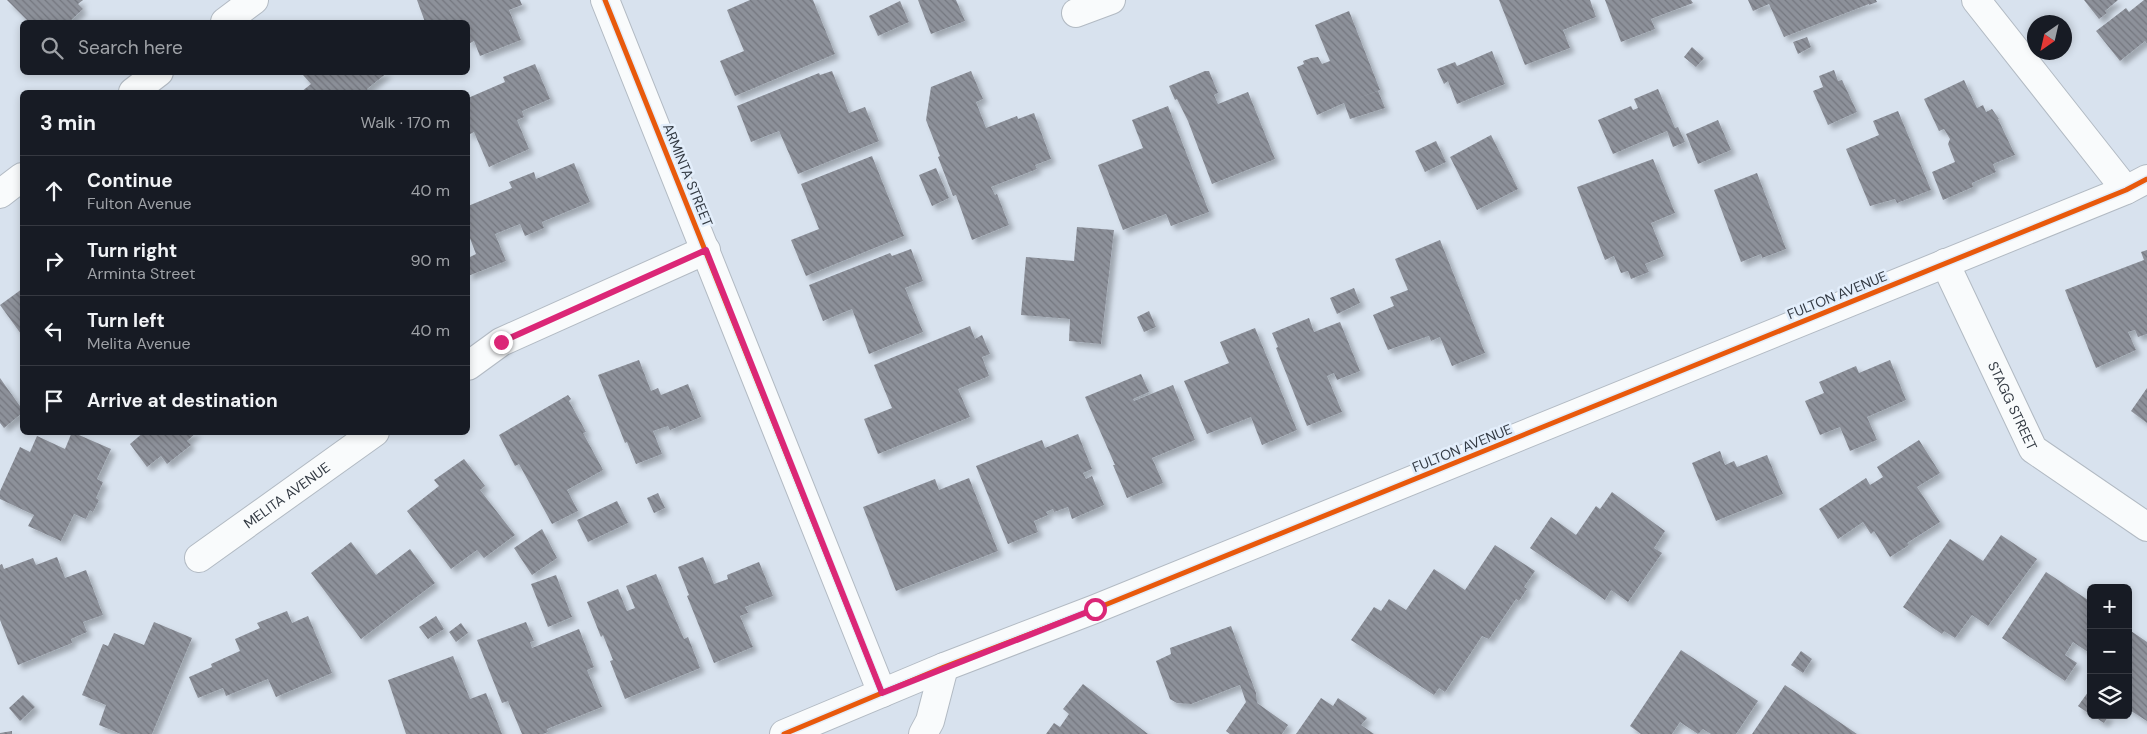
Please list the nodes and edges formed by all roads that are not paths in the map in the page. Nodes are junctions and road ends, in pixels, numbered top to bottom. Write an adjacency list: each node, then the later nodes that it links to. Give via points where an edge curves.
1 (254, 0): 6 (street)
2 (605, 0): 12 (street, ARMINTA STREET)
3 (1111, 0): 5 (street)
4 (1976, 0): 10 (street)
5 (1076, 13)
6 (228, 20)
7 (155, 75): 8 (street)
8 (136, 90)
9 (20, 179): 11 (street)
10 (2137, 185): 13 (street, FULTON AVENUE)
11 (0, 194)
12 (706, 250): 14 (street, via 501,342); 19 (street, ARMINTA STREET)
13 (1945, 263): 16 (street, STAGG STREET, via 2033,449); 18 (street, FULTON AVENUE, via 1095,609)
14 (470, 365)
15 (370, 435): 17 (street, MELITA AVENUE)
16 (2147, 527)
17 (199, 558)
18 (944, 667): 19 (street, FULTON AVENUE); 21 (street, via 930,721)
19 (882, 693): 20 (street, FULTON AVENUE)
20 (784, 734)
21 (923, 734)

